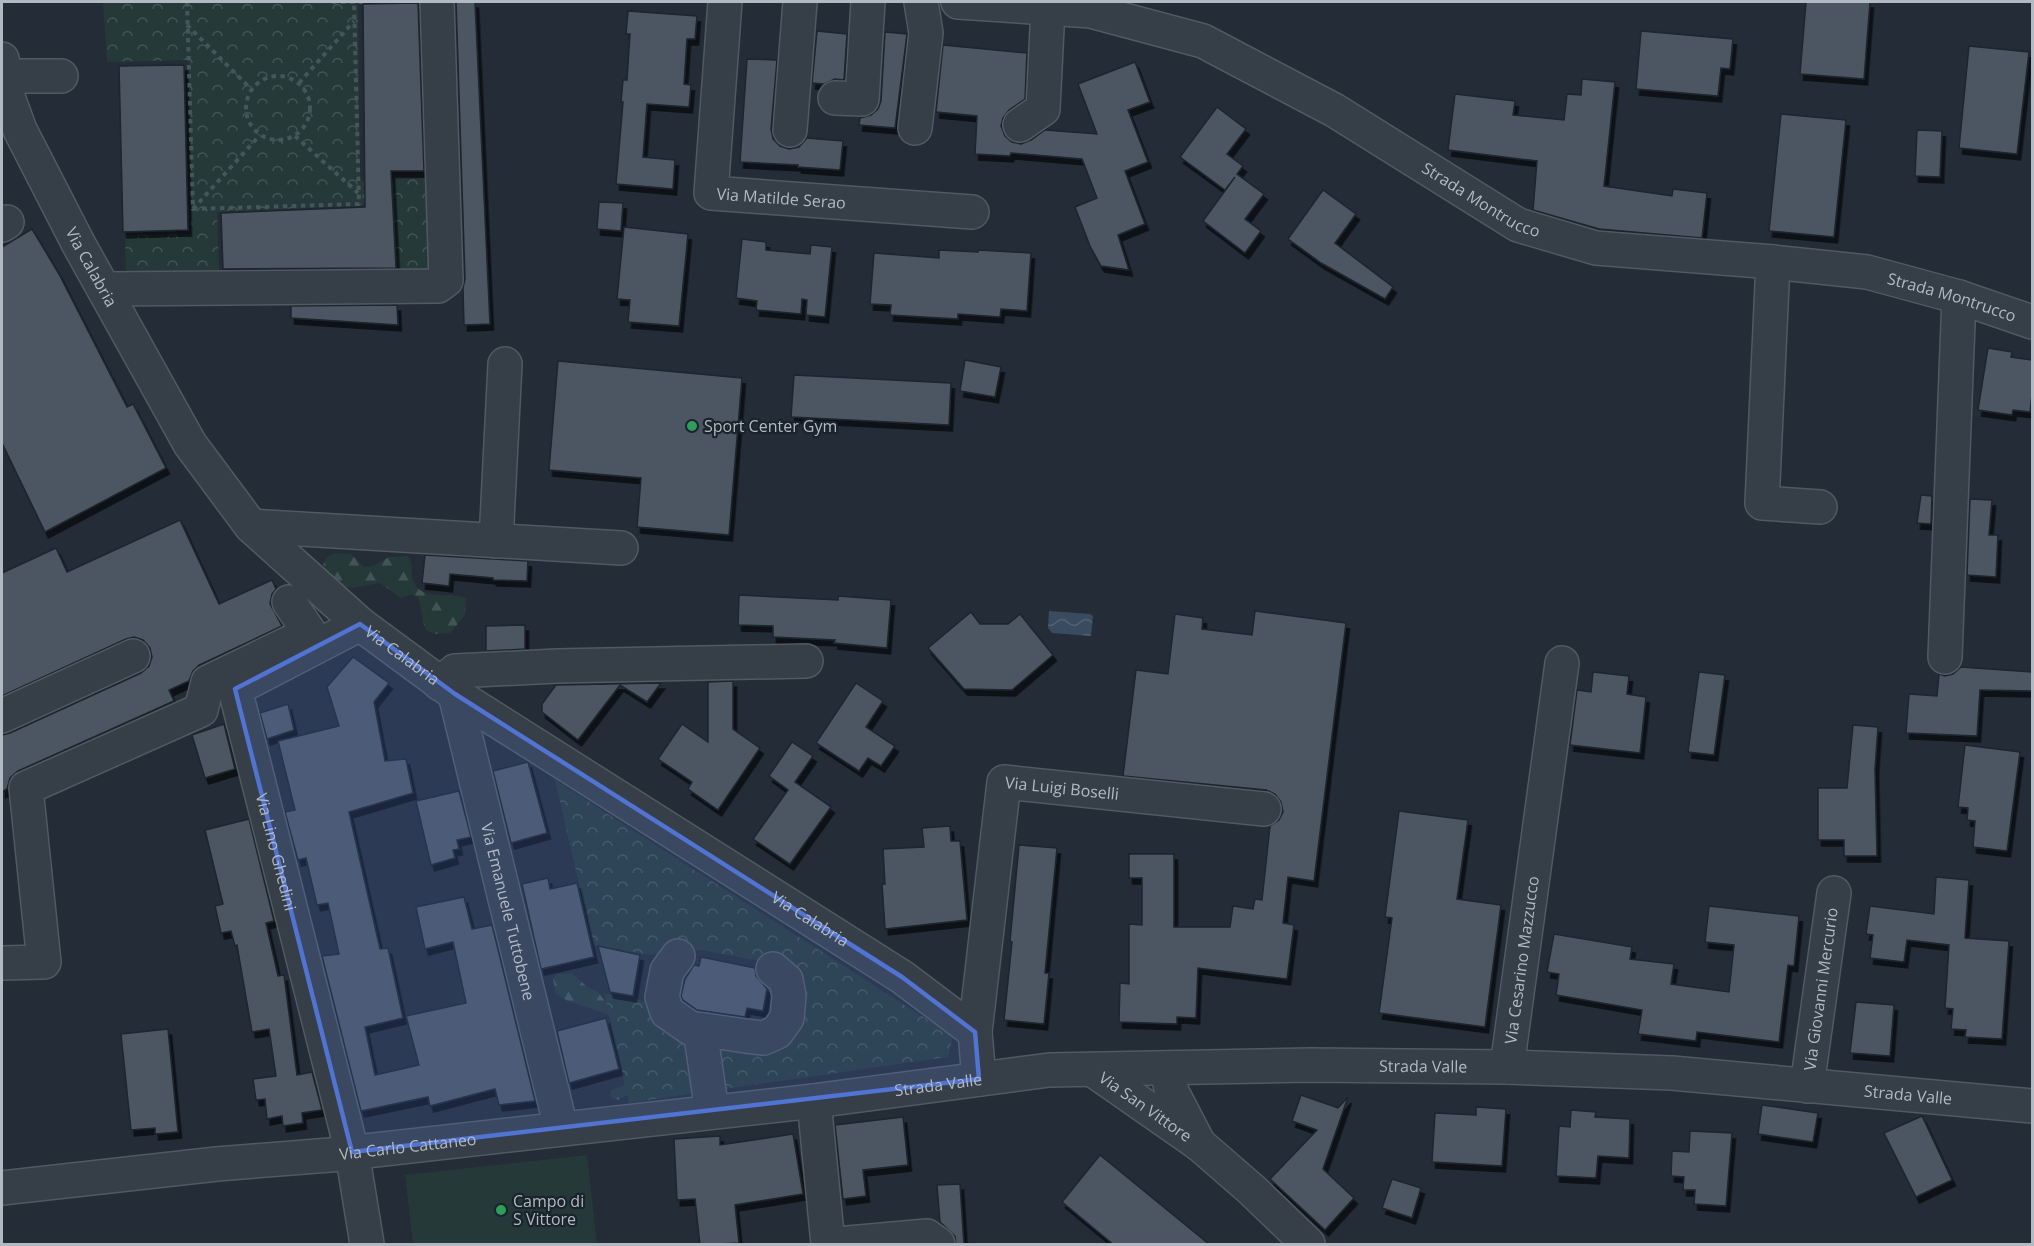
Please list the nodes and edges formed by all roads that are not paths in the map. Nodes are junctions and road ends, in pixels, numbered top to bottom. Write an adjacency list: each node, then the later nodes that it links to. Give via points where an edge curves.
1 (437, 2): 16 (street, via 446,280 438,286)
2 (725, 2): 14 (street, Via Matilde Serao, via 711,193)
3 (800, 2): 13 (street)
4 (868, 2): 10 (street, via 862,99)
5 (921, 2): 12 (street, via 926,33)
6 (958, 2): 7 (street, Strada Montrucco)
7 (1048, 8): 11 (street, via 1043,109); 15 (street, Strada Montrucco, via 1091,11 1203,41 1334,110 1518,225 1596,248)
8 (3, 67): 9 (street); 16 (street, Via Calabria, via 20,130)
9 (61, 76)
10 (835, 98)
11 (1020, 125)
12 (915, 128)
13 (790, 130)
14 (972, 212)
15 (1773, 261): 17 (street, Strada Montrucco, via 1867,272); 20 (street, via 1762,503)
16 (104, 289): 21 (street, Via Calabria, via 190,444)
17 (1959, 297): 18 (street, Strada Montrucco); 27 (street)
18 (2032, 322)
19 (505, 364): 22 (street)
20 (1820, 507)
21 (251, 526): 22 (street); 25 (street, Via Calabria)
22 (496, 541): 23 (street)
23 (621, 548)
24 (289, 602): 34 (street, via 310,633 208,682 201,710 26,788 44,962)
25 (360, 624): 30 (street, Via Calabria); 49 (street, Via Lino Ghedini, via 235,689)
26 (132, 656): 31 (street)
27 (1945, 657)
28 (806, 661): 30 (street, via 455,671)
29 (1562, 663): 39 (street, Via Cesarino Mazzucco)
30 (447, 689): 38 (street, Via Calabria, via 902,977); 47 (street, Via Emanuele Tuttobene)
31 (2, 716)
32 (1264, 809): 38 (street, Via Luigi Boselli, via 1004,782)
33 (1834, 893): 43 (street, Via Giovanni Mercurio)
34 (2, 963)
35 (773, 969): 37 (street, via 786,980 789,996 787,1018 777,1032 765,1038)
36 (662, 971): 37 (street, via 662,997 667,1012 690,1028)
37 (704, 1030): 46 (street, via 702,1043)
38 (975, 1032): 42 (street)
39 (1507, 1067): 40 (street, Strada Valle); 43 (street, Strada Valle, via 1672,1073)
40 (1166, 1068): 41 (street, Strada Valle); 48 (street, Via San Vittore, via 1172,1092)
41 (1093, 1070): 42 (street, Strada Valle, via 1049,1070); 48 (street, Via San Vittore)
42 (980, 1079): 44 (street, Strada Valle)
43 (1807, 1086): 45 (street, Strada Valle)
44 (814, 1101): 46 (street, Via Carlo Cattaneo); 52 (street)
45 (2032, 1106)
46 (712, 1112): 47 (street, Via Carlo Cattaneo)
47 (561, 1128): 49 (street, Via Carlo Cattaneo)
48 (1199, 1144): 55 (street, Via San Vittore)
49 (352, 1152): 50 (street, Via Carlo Cattaneo); 51 (street)
50 (2, 1188)
51 (367, 1245)
52 (828, 1245)
53 (837, 1245): 54 (street, via 927,1236)
54 (938, 1245)
55 (1308, 1245)

